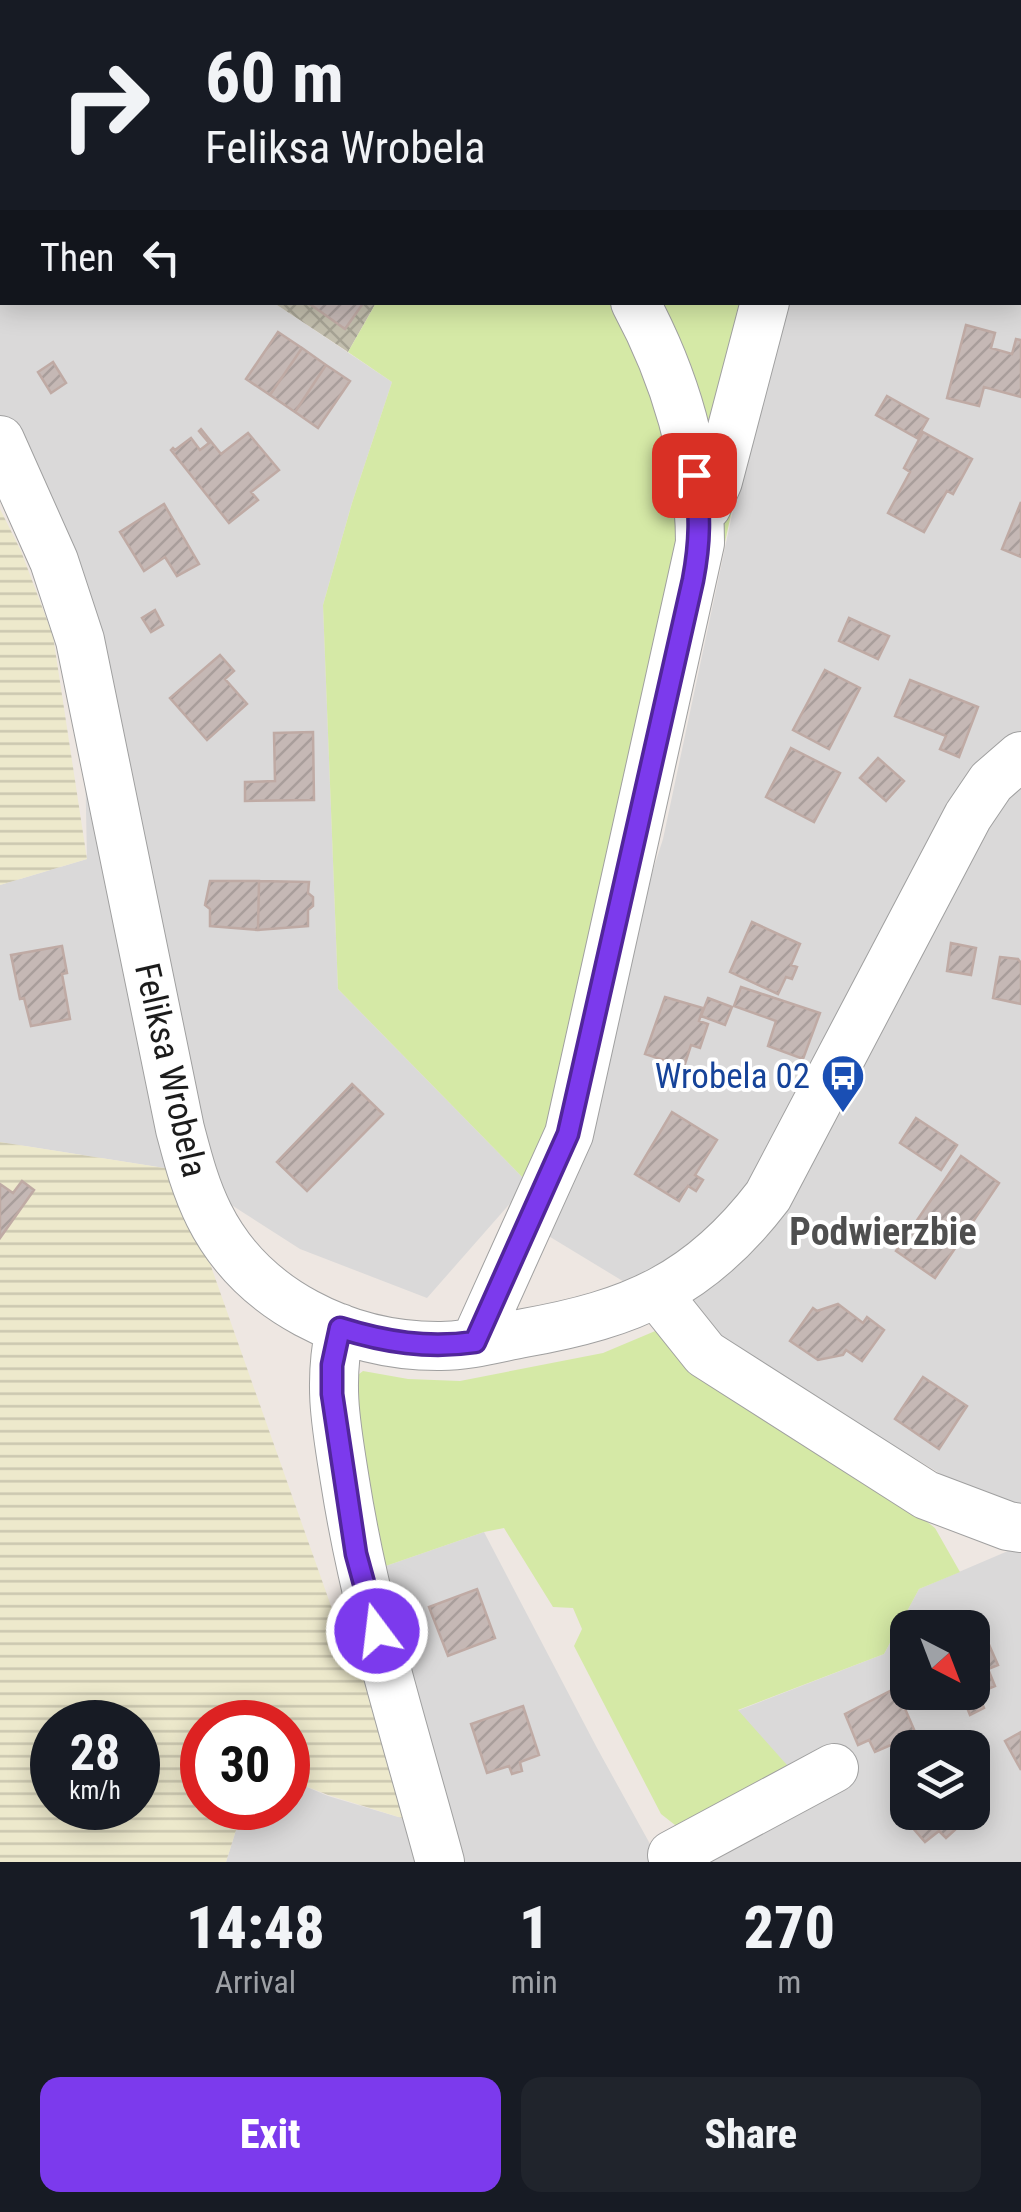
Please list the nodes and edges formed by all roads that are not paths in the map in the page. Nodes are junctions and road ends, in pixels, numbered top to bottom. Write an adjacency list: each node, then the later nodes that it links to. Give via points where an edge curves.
1 (636, 305): 4 (street, via 689,441)
2 (764, 305): 4 (street, via 718,481)
3 (0, 440): 7 (street, Feliksa Wrobela, via 54,561 80,640 194,1183 210,1219 256,1278)
4 (700, 509): 8 (street, via 693,580 568,1134)
5 (1021, 756): 6 (street, Feliksa Wrobela, via 991,782 968,816 768,1196 706,1262)
6 (657, 1294): 8 (street, Feliksa Wrobela, via 594,1320); 9 (street, via 705,1354 926,1495)
7 (340, 1328): 8 (street, Feliksa Wrobela, via 407,1344); 11 (street, via 332,1394 356,1554)
8 (475, 1342)
9 (1021, 1528)
10 (834, 1768): 12 (street, via 672,1856)
11 (440, 1862)
12 (674, 1862)

